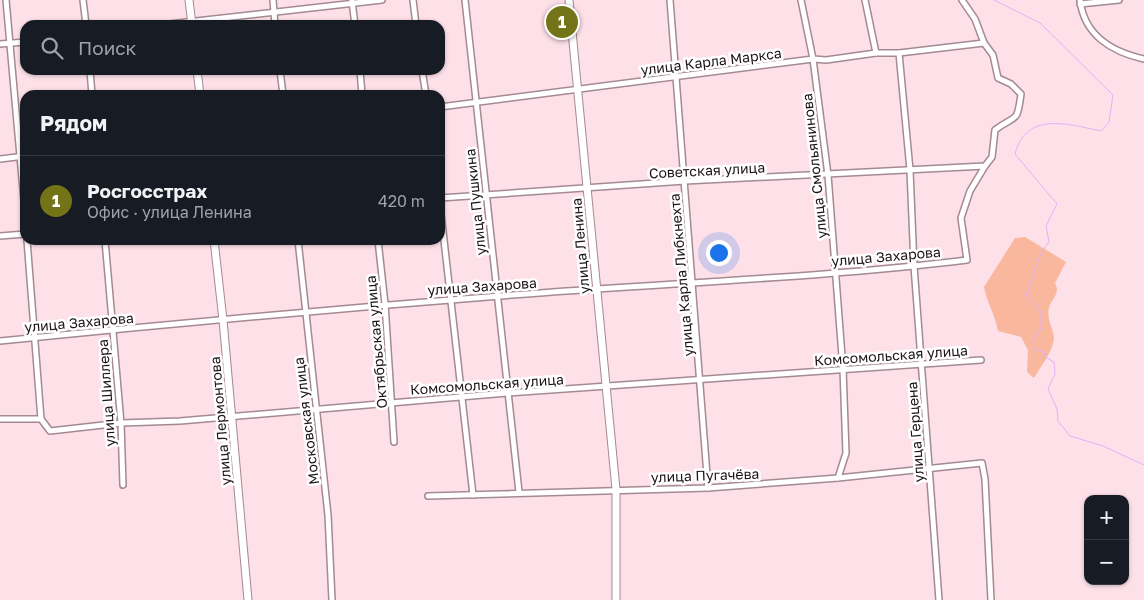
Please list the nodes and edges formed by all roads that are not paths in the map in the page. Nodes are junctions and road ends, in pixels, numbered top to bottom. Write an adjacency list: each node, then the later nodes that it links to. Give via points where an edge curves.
1 (6, 0): 26 (street)
2 (83, 0): 17 (street)
3 (190, 0): 18 (street)
4 (272, 0): 16 (street)
5 (382, 0): 14 (street)
6 (413, 0): 22 (street)
7 (465, 0): 43 (street, улица Пушкина)
8 (569, 0): 37 (street, улица Ленина)
9 (670, 0): 36 (street, улица Карла Либкнехта)
10 (801, 0): 29 (street, улица Смольянинова)
11 (865, 0): 27 (street)
12 (962, 0): 24 (street, via 975,19)
13 (1119, 0): 15 (street)
14 (352, 2): 16 (street); 21 (street)
15 (1080, 2): 30 (street, via 1087,27 1123,54)
16 (274, 14): 19 (street); 20 (street)
17 (85, 20)
18 (192, 20)
19 (219, 20)
20 (275, 20)
21 (354, 20)
22 (415, 20)
23 (20, 43): 26 (street)
24 (984, 43): 28 (street, улица Карла Маркса); 48 (street, via 993,55 998,78 1021,94 1016,119 995,130 992,157)
25 (0, 44): 26 (street)
26 (10, 44): 45 (street)
27 (876, 53): 28 (street, улица Карла Маркса); 29 (street, улица Карла Маркса)
28 (899, 53): 49 (street, улица Герцена)
29 (813, 59): 36 (street, улица Карла Маркса); 50 (street, улица Смольянинова)
30 (1144, 60)
31 (90, 75): 38 (street)
32 (198, 75): 39 (street)
33 (280, 75): 40 (street)
34 (360, 75): 41 (street)
35 (423, 75): 42 (street)
36 (676, 77): 37 (street, улица Карла Маркса); 51 (street, улица Карла Либкнехта)
37 (578, 89): 43 (street, улица Карла Маркса); 52 (street, улица Ленина)
38 (92, 90)
39 (199, 90)
40 (282, 90)
41 (362, 90)
42 (425, 90)
43 (477, 102): 44 (street, улица Карла Маркса); 53 (street, улица Пушкина)
44 (445, 106)
45 (20, 130)
46 (20, 156): 47 (street)
47 (0, 159)
48 (986, 166): 49 (street, Советская улица); 63 (street, улица Захарова, via 970,191 961,218 967,260)
49 (910, 170): 50 (street, Советская улица); 63 (street, улица Герцена)
50 (828, 175): 51 (street, Советская улица); 64 (street, улица Смольянинова)
51 (685, 181): 52 (street, Советская улица); 65 (street, улица Карла Либкнехта)
52 (587, 188): 53 (street, Советская улица); 66 (street, улица Ленина)
53 (484, 195): 54 (street, Советская улица); 67 (street, улица Пушкина)
54 (445, 198)
55 (20, 234): 56 (street)
56 (0, 236)
57 (27, 245): 73 (street)
58 (104, 245): 72 (street, улица Шиллера)
59 (215, 245): 71 (street, улица Лермонтова)
60 (298, 245): 70 (street, Московская улица)
61 (379, 245): 69 (street, Октябрьская улица)
62 (445, 245): 68 (street)
63 (914, 266): 64 (street, улица Захарова); 76 (street, улица Герцена)
64 (835, 272): 65 (street, улица Захарова); 77 (street, улица Смольянинова)
65 (692, 284): 66 (street, улица Захарова); 78 (street, улица Карла Либкнехта)
66 (596, 289): 67 (street, улица Захарова); 79 (street, улица Ленина)
67 (498, 296): 68 (street, улица Захарова); 80 (street, улица Пушкина)
68 (451, 301): 69 (street, улица Захарова); 81 (street)
69 (385, 304): 70 (street, улица Захарова); 82 (street, Октябрьская улица)
70 (305, 313): 71 (street, улица Захарова); 83 (street, Московская улица)
71 (223, 320): 72 (street, улица Захарова); 84 (street, улица Лермонтова)
72 (113, 330): 73 (street, улица Захарова); 87 (street, улица Шиллера)
73 (35, 337): 74 (street, улица Захарова); 85 (street)
74 (0, 341)
75 (981, 360): 76 (street, Комсомольская улица)
76 (921, 364): 77 (street, Комсомольская улица); 89 (street, улица Герцена)
77 (843, 369): 78 (street, Комсомольская улица); 90 (street, улица Смольянинова, via 846,453)
78 (700, 380): 79 (street, Комсомольская улица); 92 (street, улица Карла Либкнехта)
79 (605, 386): 80 (street, Комсомольская улица); 93 (street, улица Ленина)
80 (508, 393): 81 (street, Комсомольская улица); 94 (street, улица Пушкина)
81 (462, 397): 82 (street, Комсомольская улица); 95 (street)
82 (392, 402): 83 (street, Комсомольская улица); 88 (street, Октябрьская улица)
83 (316, 409): 84 (street, Комсомольская улица); 98 (street, Московская улица, via 328,515)
84 (231, 416): 87 (street, Комсомольская улица); 97 (street, улица Лермонтова)
85 (40, 419): 86 (street); 87 (street, Комсомольская улица, via 50,431)
86 (1, 420)
87 (121, 423): 91 (street, улица Шиллера)
88 (394, 442)
89 (929, 468): 90 (street, улица Пугачёва); 100 (street, улица Герцена); 101 (street, улица Пугачёва, via 982,464 986,478)
90 (838, 478): 92 (street, улица Пугачёва)
91 (123, 485)
92 (708, 488): 93 (street, улица Пугачёва)
93 (616, 489): 94 (street, улица Пугачёва); 99 (street, улица Ленина)
94 (519, 492): 95 (street, улица Пугачёва)
95 (473, 495): 96 (street, улица Пугачёва)
96 (428, 496)
97 (248, 600)
98 (332, 600)
99 (616, 600)
100 (939, 600)
101 (991, 600)

